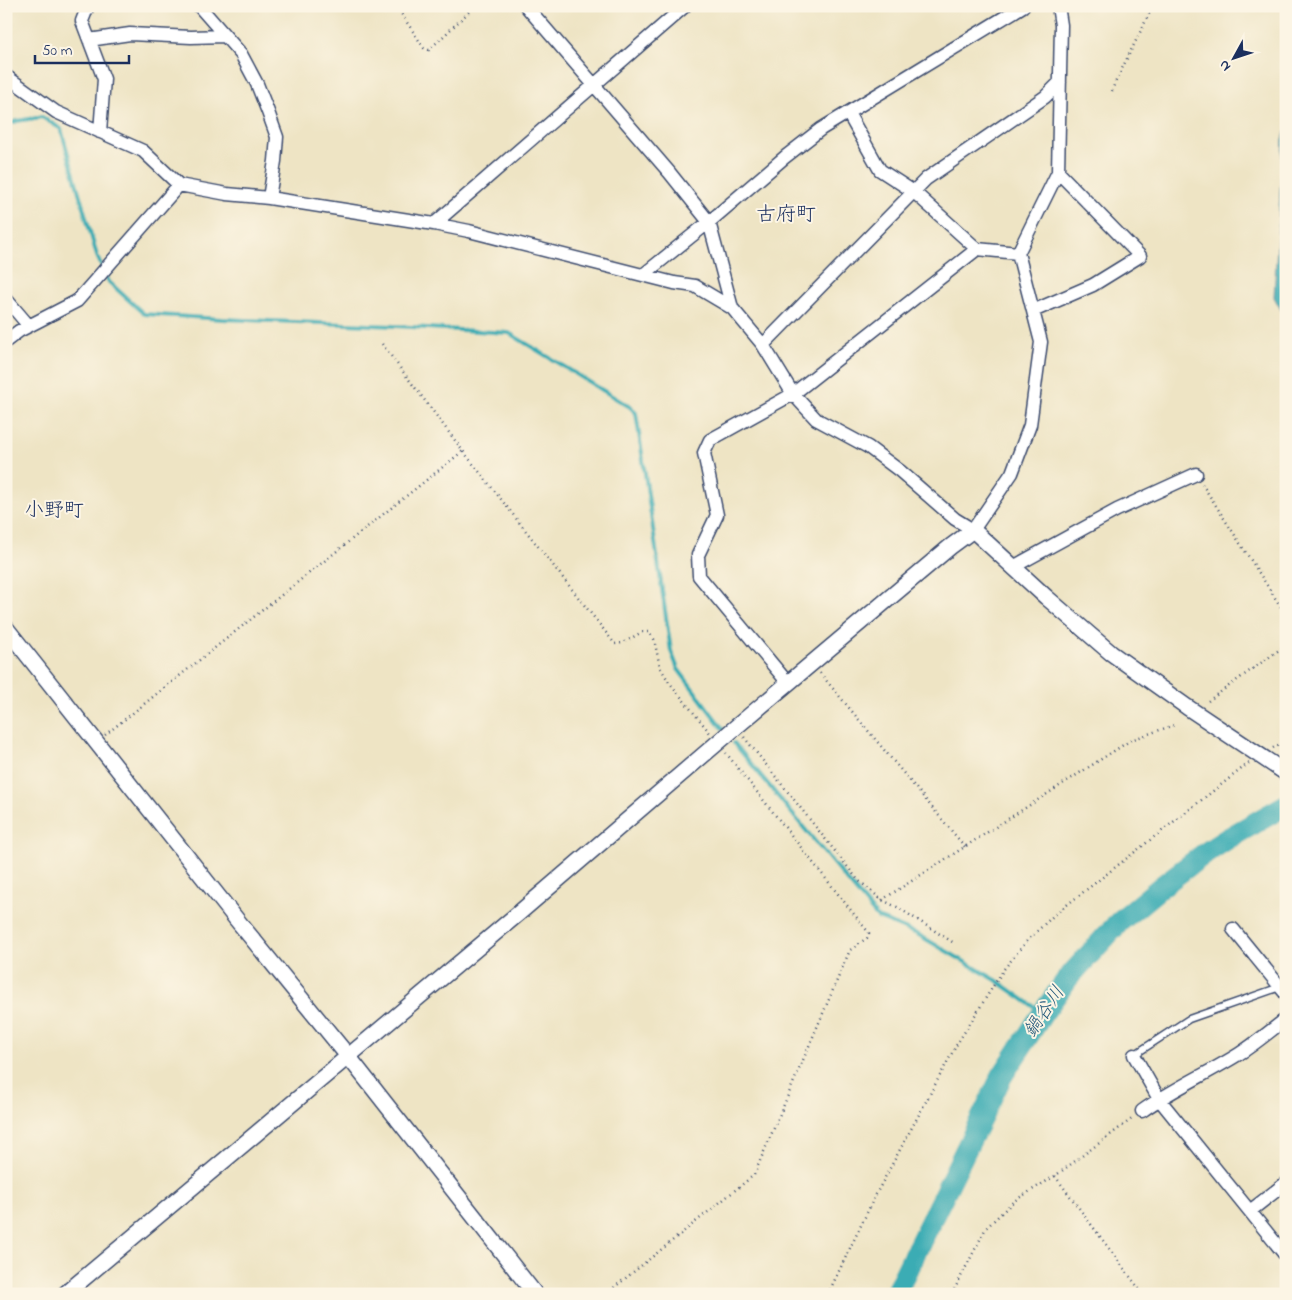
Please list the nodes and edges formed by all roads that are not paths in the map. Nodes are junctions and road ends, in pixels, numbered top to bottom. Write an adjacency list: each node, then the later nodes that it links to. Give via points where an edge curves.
1 (88, 6): 8 (street, via 82,21)
2 (199, 6): 7 (street)
3 (526, 6): 11 (street)
4 (685, 6): 11 (street)
5 (1023, 6): 12 (street)
6 (1058, 6): 10 (street)
7 (225, 36): 8 (street, via 130,34); 17 (street, via 241,54 257,84 277,137)
8 (89, 40): 13 (street, via 104,79)
9 (6, 76): 13 (street, via 56,112)
10 (1060, 82): 14 (street); 16 (street, via 1045,97 926,179)
11 (594, 86): 18 (street); 19 (street)
12 (848, 113): 16 (street, via 880,170); 18 (street, via 785,156)
13 (100, 132): 15 (street, via 143,151)
14 (1058, 172): 21 (street); 25 (street, via 1140,256 1093,285)
15 (179, 185): 17 (street); 26 (street, via 77,302)
16 (914, 192): 20 (street); 28 (street)
17 (269, 198): 19 (street)
18 (710, 222): 22 (street); 24 (street)
19 (434, 224): 22 (street)
20 (978, 249): 21 (street); 29 (street)
21 (1018, 253): 25 (street)
22 (643, 275): 24 (street, via 695,286)
23 (6, 299): 26 (street)
24 (732, 308): 28 (street)
25 (1033, 311): 31 (street, via 1041,342 1030,425 1012,473)
26 (29, 326): 27 (street)
27 (6, 341)
28 (763, 345): 29 (street)
29 (793, 394): 31 (street, via 816,419 868,447 954,519); 34 (street, via 710,440 704,453 717,515 698,555 699,576)
30 (1196, 474): 32 (street, via 1118,510)
31 (973, 530): 32 (street); 34 (street)
32 (1013, 567): 35 (street, via 1110,653)
33 (6, 628): 40 (street, via 236,920)
34 (788, 683): 40 (street)
35 (1286, 773)
36 (1232, 929): 37 (street)
37 (1284, 989): 39 (lane, via 1189,1019)
38 (1286, 1019): 41 (street, via 1241,1053)
39 (1134, 1055): 41 (street)
40 (348, 1056): 46 (street); 47 (street)
41 (1159, 1099): 42 (street); 44 (street)
42 (1142, 1111)
43 (1286, 1183): 44 (street)
44 (1250, 1211): 45 (street)
45 (1286, 1256)
46 (64, 1294)
47 (535, 1294)

